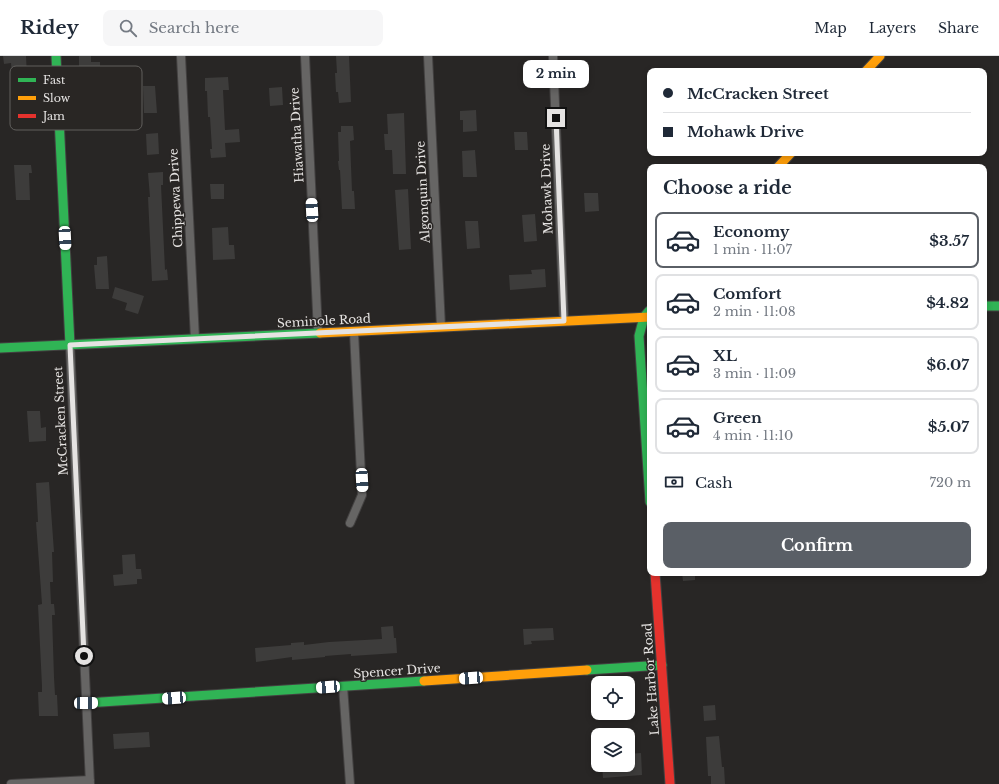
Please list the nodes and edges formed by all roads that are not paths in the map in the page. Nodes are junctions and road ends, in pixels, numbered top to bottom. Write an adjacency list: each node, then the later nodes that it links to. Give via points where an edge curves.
1 (56, 56): 7 (street, McCracken Street)
2 (181, 56): 20 (street, Chippewa Drive)
3 (305, 56): 19 (street, Hiawatha Drive)
4 (428, 56): 17 (street, Algonquin Drive)
5 (553, 56): 16 (street, Mohawk Drive)
6 (880, 56): 8 (street)
7 (56, 66)
8 (869, 68)
9 (60, 130): 21 (street, McCracken Street)
10 (788, 156): 11 (street)
11 (781, 164)
12 (987, 306): 13 (street)
13 (999, 306)
14 (647, 314): 16 (street, Seminole Road)
15 (647, 316): 23 (street, via 639,336)
16 (564, 321): 17 (street, Seminole Road)
17 (441, 327): 18 (street, Seminole Road)
18 (354, 332): 19 (street, Seminole Road); 24 (street, via 362,495)
19 (318, 333): 20 (street, Seminole Road)
20 (195, 339): 21 (street, Seminole Road)
21 (70, 345): 22 (street, Seminole Road); 28 (street, McCracken Street)
22 (0, 348)
23 (647, 457)
24 (350, 523)
25 (655, 576): 26 (street, Lake Harbor Road)
26 (662, 665): 27 (street, Spencer Drive); 32 (street, Lake Harbor Road)
27 (343, 686): 28 (street, Spencer Drive); 31 (street)
28 (86, 703): 29 (street, McCracken Street)
29 (90, 782): 30 (street)
30 (11, 784)
31 (350, 784)
32 (670, 784)

